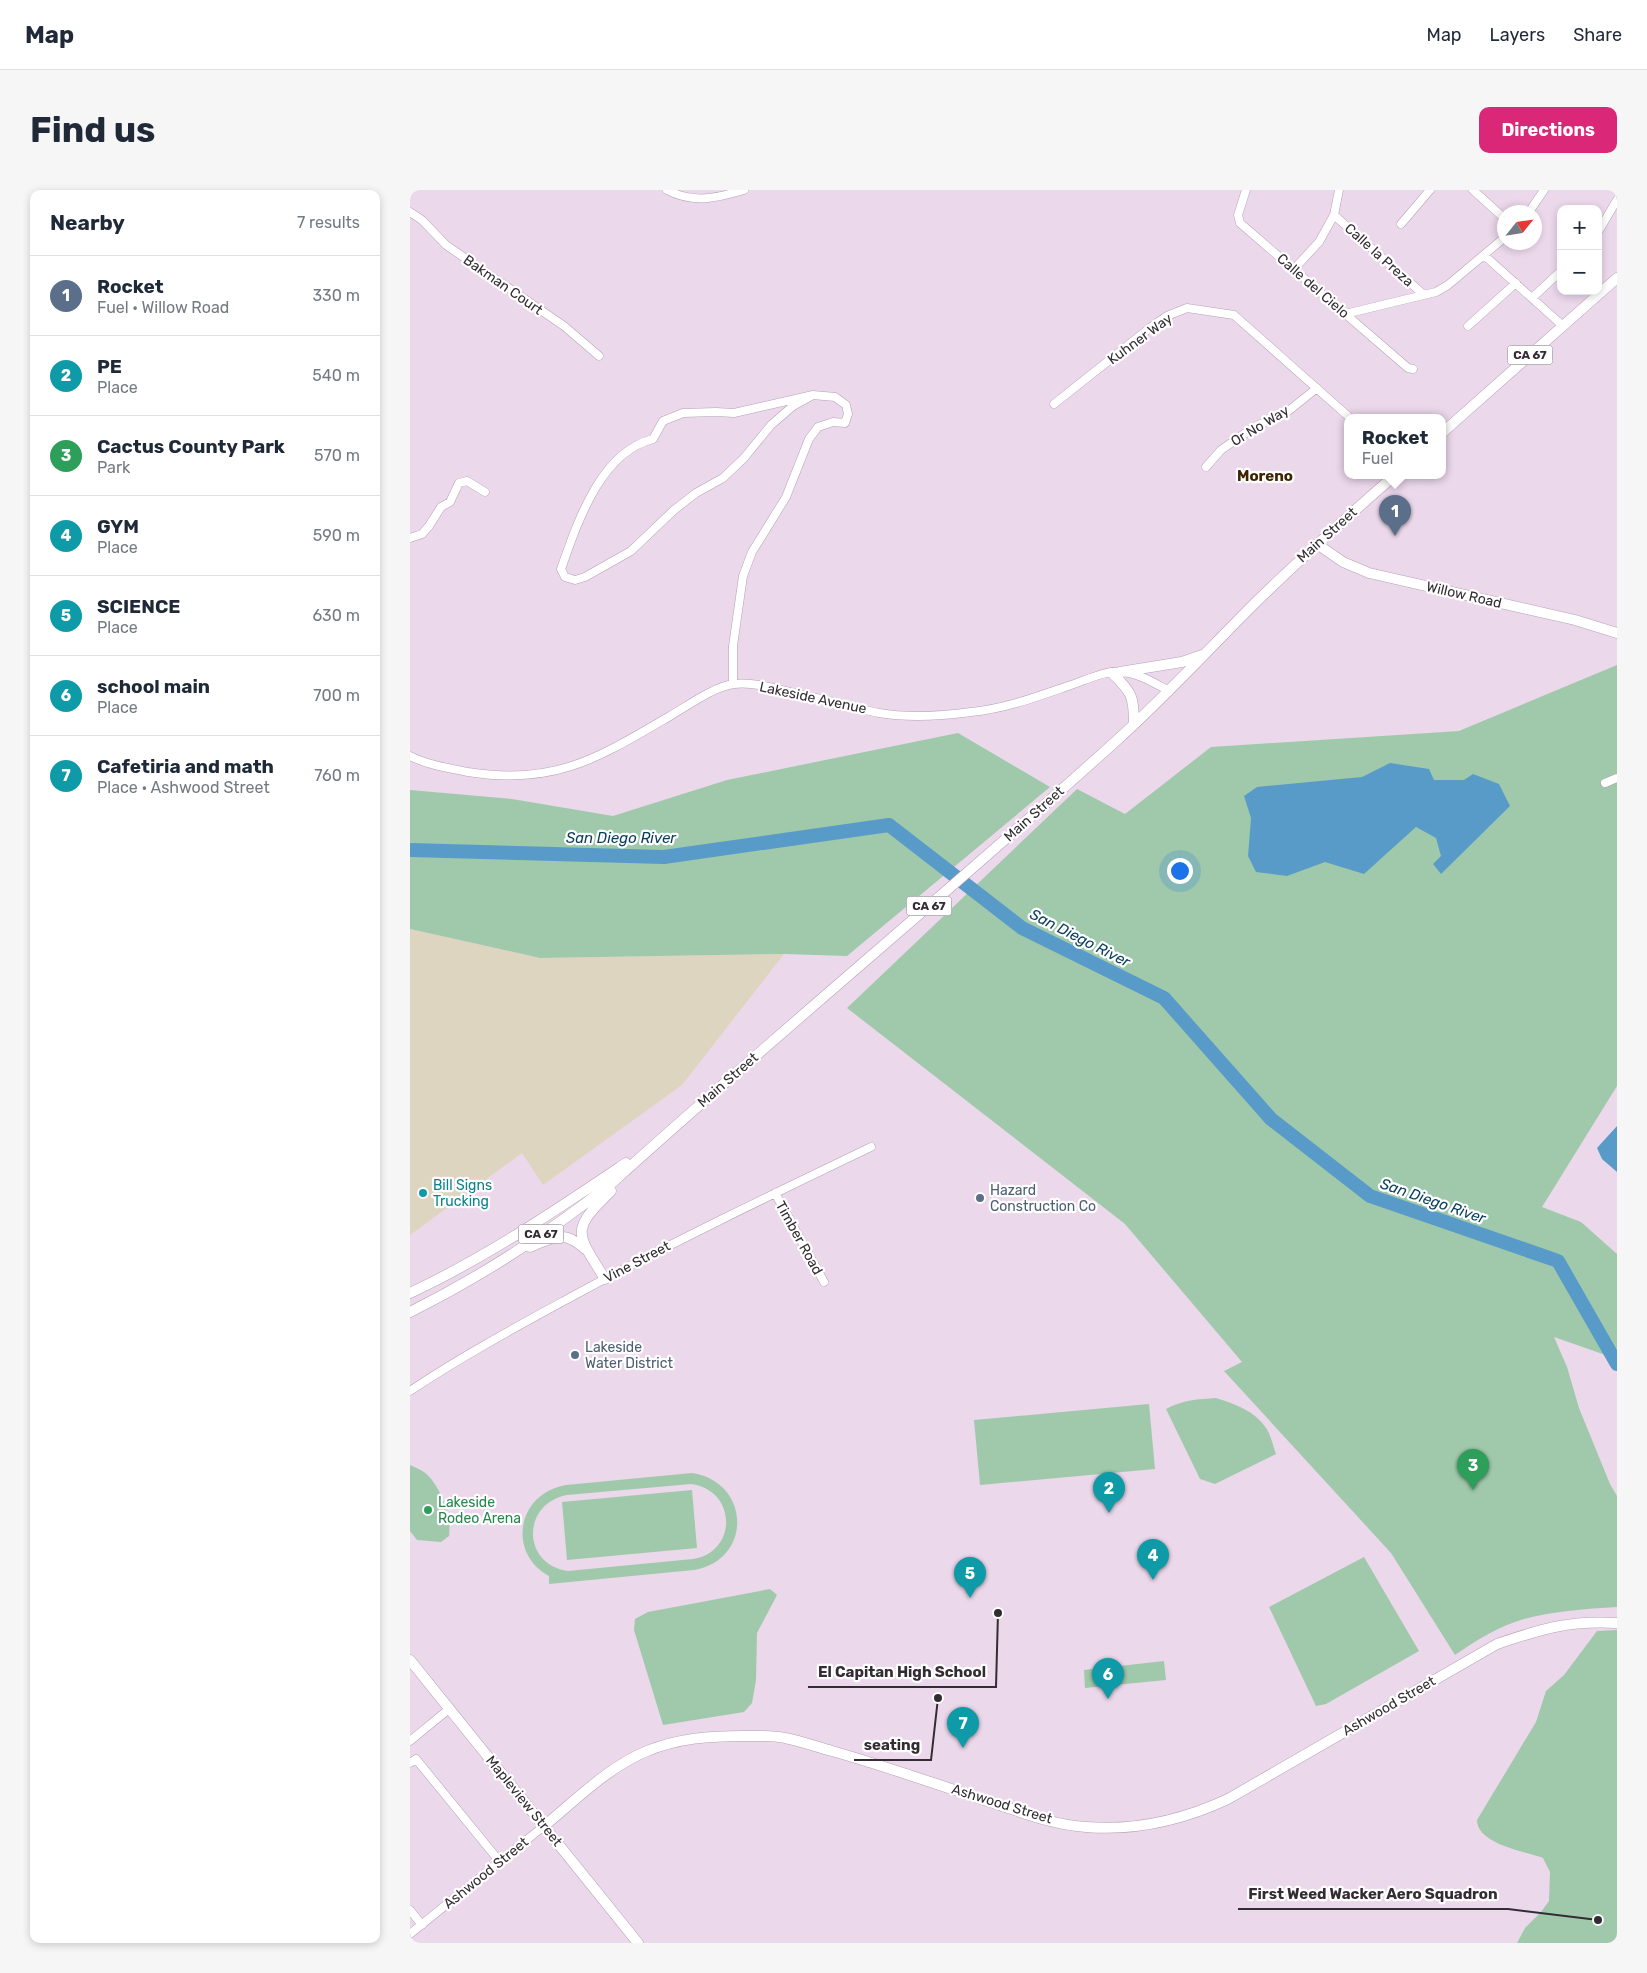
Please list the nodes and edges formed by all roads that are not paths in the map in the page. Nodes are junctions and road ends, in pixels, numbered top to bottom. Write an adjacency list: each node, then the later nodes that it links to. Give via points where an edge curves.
1 (667, 190): 2 (street, via 699,200)
2 (744, 190)
3 (1246, 190): 18 (street, Calle del Cielo, via 1238,214 1240,223)
4 (1339, 190): 13 (street)
5 (1418, 190): 8 (street)
6 (1473, 190): 12 (street)
7 (1544, 190): 10 (street)
8 (1427, 193): 14 (street)
9 (1617, 200): 15 (street)
10 (1534, 205)
11 (410, 212): 27 (street, Bakman Court, via 446,246 564,326)
12 (1497, 212)
13 (1334, 215): 18 (street, via 1319,242); 22 (street, Calle la Preza)
14 (1402, 224)
15 (1602, 225)
16 (1497, 245): 17 (street)
17 (1485, 256): 21 (street); 22 (street, via 1448,285)
18 (1294, 270): 24 (street, Calle del Cielo)
19 (1557, 275): 23 (street)
20 (1617, 278): 26 (main road, CA 67)
21 (1516, 283): 23 (street); 25 (street)
22 (1424, 296): 24 (street)
23 (1532, 298): 26 (street)
24 (1345, 314): 28 (street, Calle del Cielo)
25 (1468, 326)
26 (1563, 326): 33 (main road, CA 67)
27 (599, 356)
28 (1413, 369)
29 (1317, 388): 31 (street, Kuhner Way, via 1234,316 1187,308 1151,327); 32 (street, Kuhner Way); 34 (street, Or No Way, via 1287,412 1256,426 1221,450)
30 (813, 395): 30 (street, via 793,406 771,425 723,478 674,510 631,551 585,577 575,580 564,577 561,569 596,484 631,448 653,439 663,421 683,413 734,413); 42 (street, via 835,396 846,405 848,414 845,423 833,422 818,428 809,439 786,497 752,552 743,576 734,646)
31 (1054, 404)
32 (1346, 414)
33 (1446, 429)
34 (1206, 466)
35 (1390, 479): 38 (main road, Main Street / CA 67)
36 (485, 492): 37 (street, via 467,481 462,482 426,530)
37 (410, 538)
38 (1317, 544): 39 (main road, Willow Road, via 1343,562 1369,573 1575,620); 40 (main road, Main Street / CA 67)
39 (1617, 633)
40 (1205, 654): 41 (main road, via 1182,662); 43 (main road, Main Street / CA 67)
41 (1116, 672): 42 (street, Lakeside Avenue, via 1018,703 934,716 881,713 762,686); 43 (street, Lakeside Avenue, via 1143,677); 44 (main road, via 1132,696)
42 (733, 684): 45 (street, Lakeside Avenue, via 709,694 609,751 551,772 532,776 480,774 443,768)
43 (1169, 691): 44 (main road, Main Street / CA 67)
44 (1134, 724): 48 (main road, Main Street / CA 67)
45 (410, 756)
46 (1617, 778): 47 (street)
47 (1606, 783)
48 (660, 1139): 51 (main road, via 583,1220 582,1237); 52 (main road, Main Street / CA 67, via 595,1196); 55 (main road, Main Street / CA 67, via 541,1220 461,1268)
49 (871, 1147): 50 (street, Vine Street)
50 (775, 1193): 53 (street, Vine Street); 54 (street, Timber Road)
51 (587, 1251): 52 (main road, via 577,1241 561,1236); 53 (main road)
52 (511, 1254): 56 (main road, Main Street / CA 67, via 468,1282)
53 (604, 1279): 57 (street, Vine Street)
54 (824, 1282)
55 (410, 1292)
56 (410, 1312)
57 (410, 1391)
58 (1617, 1623): 63 (main road, Ashwood Street, via 1545,1628 1497,1644 1228,1800 1201,1812 1156,1824 1083,1827 1037,1817 870,1762 784,1738 759,1736 695,1738 647,1751 622,1763)
59 (410, 1660): 60 (main road, Mapleview Street)
60 (449, 1708): 61 (street); 63 (main road, Mapleview Street)
61 (410, 1741)
62 (410, 1763): 64 (street, via 416,1758)
63 (544, 1826): 64 (street, Ashwood Street); 68 (main road, Mapleview Street)
64 (500, 1862): 66 (street, Ashwood Street)
65 (410, 1910): 66 (street)
66 (422, 1924): 67 (street, Ashwood Street)
67 (410, 1934)
68 (638, 1943)

